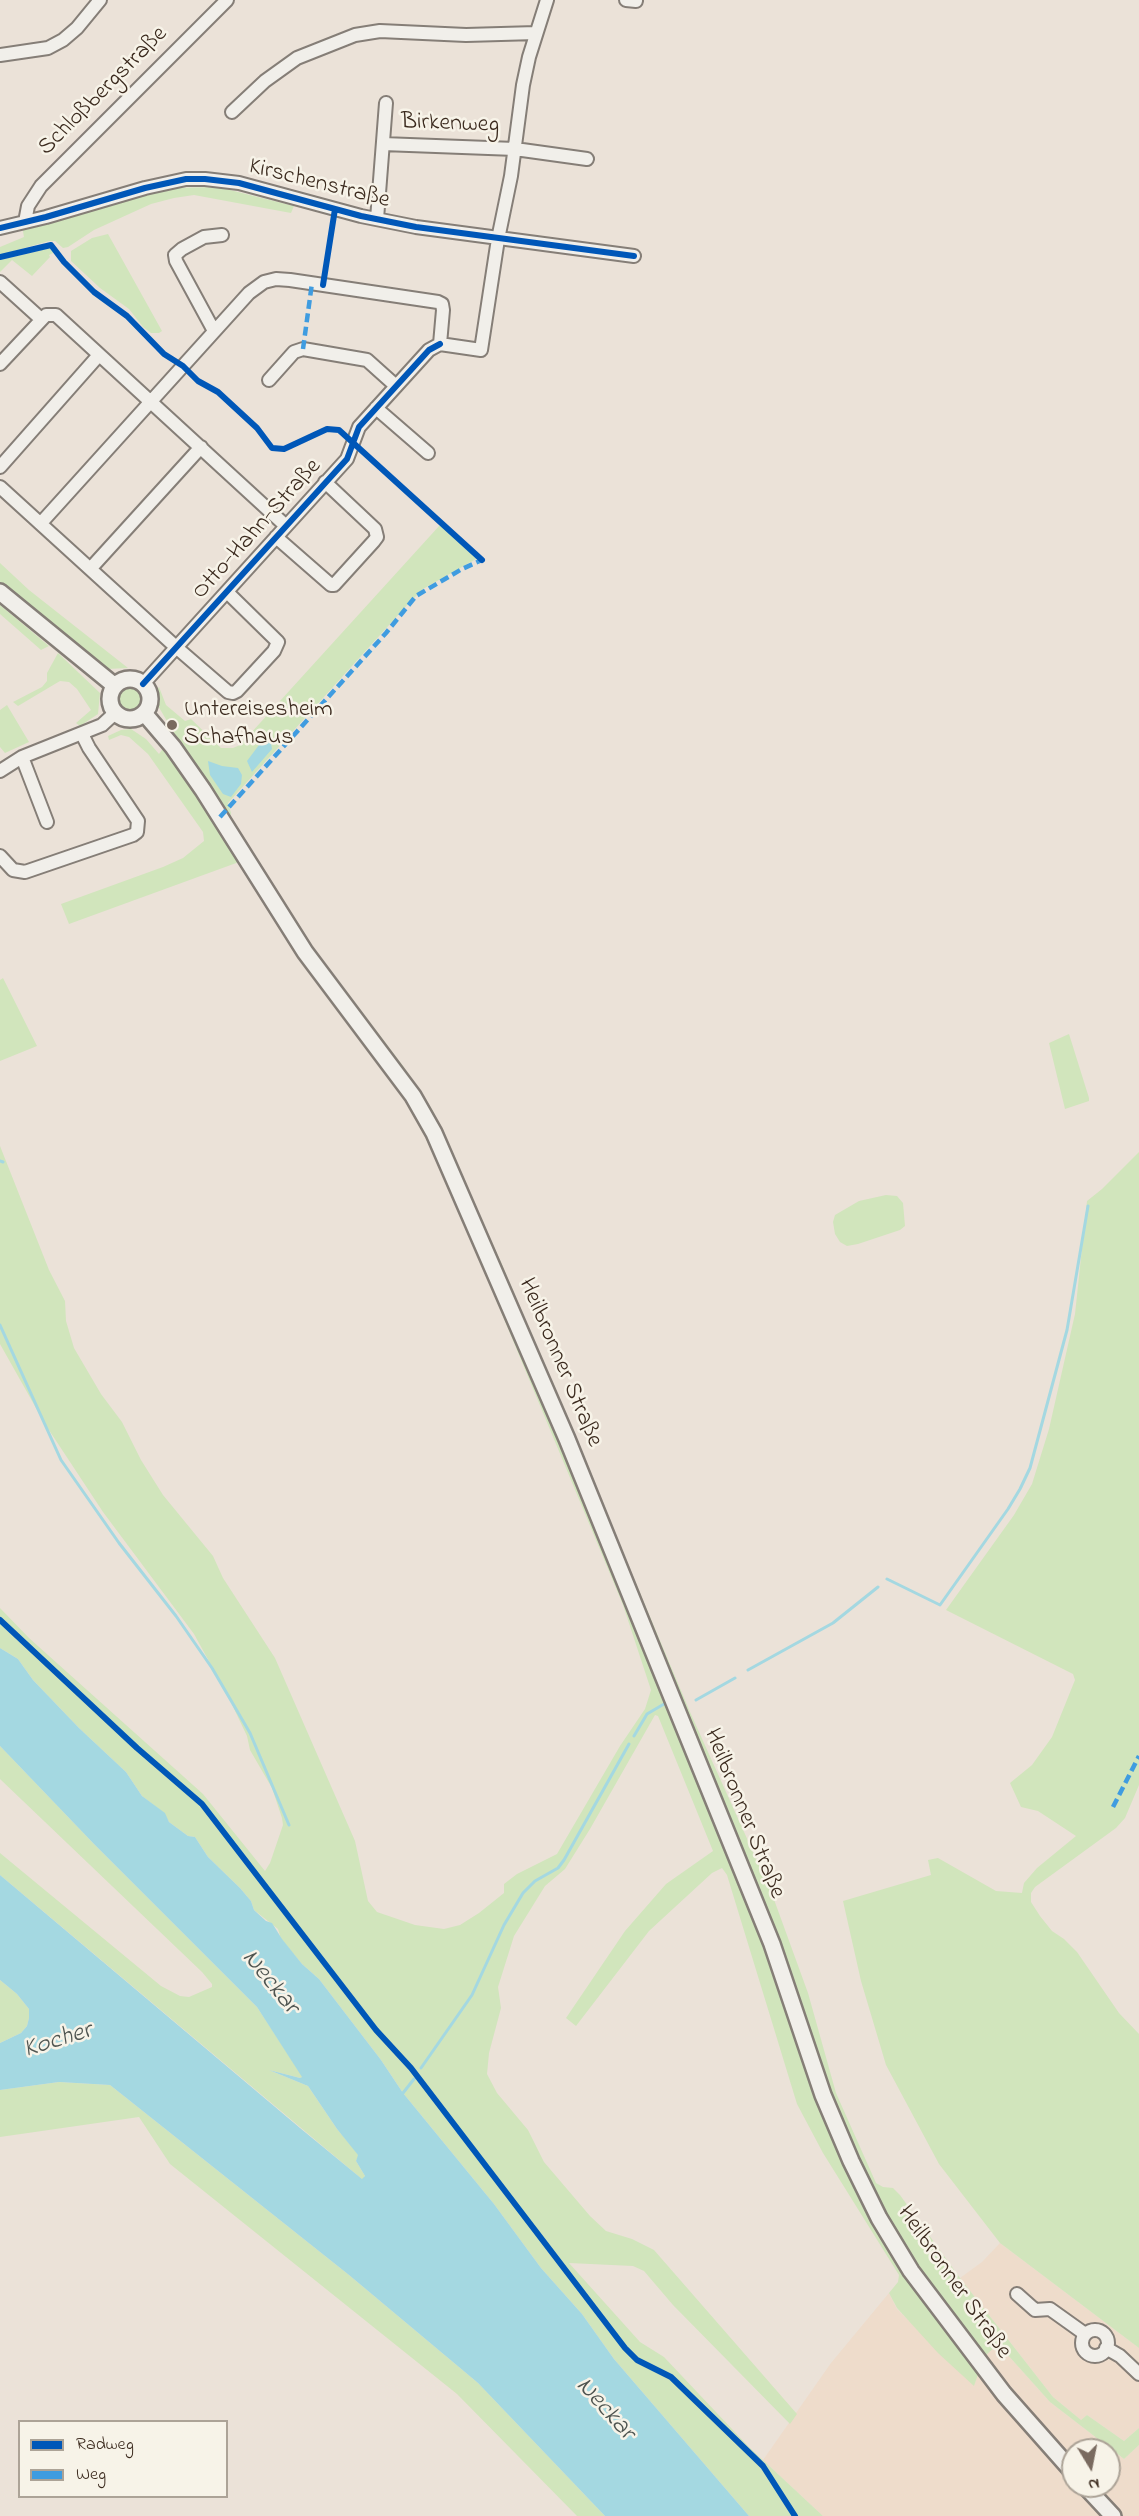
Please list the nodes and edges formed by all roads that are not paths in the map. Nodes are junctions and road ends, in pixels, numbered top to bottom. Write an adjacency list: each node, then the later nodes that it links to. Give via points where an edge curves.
1 (100, 0): 8 (street, via 63,40 48,48)
2 (227, 0): 6 (street, Schloßbergstraße)
3 (547, 0): 7 (street)
4 (626, 0): 5 (street)
5 (636, 1)
6 (213, 5): 15 (street, Schloßbergstraße, via 41,186 28,206)
7 (536, 33): 10 (street, via 380,31 355,35 297,58 258,86); 12 (street, via 523,85)
8 (0, 55)
9 (386, 102): 11 (street)
10 (232, 112)
11 (383, 144): 12 (street, Birkenweg); 14 (street)
12 (515, 149): 13 (street, Birkenweg); 18 (street)
13 (587, 159)
14 (377, 219): 15 (street, Kirschenstraße, via 225,180 186,179); 18 (street, Kirschenstraße)
15 (25, 222): 16 (street, Kirschenstraße)
16 (0, 228)
17 (222, 235): 22 (street, via 204,237 175,255)
18 (498, 239): 19 (street, Kirschenstraße); 23 (street, via 481,350)
19 (634, 256)
20 (0, 282): 21 (street)
21 (41, 319): 24 (street, via 56,315); 25 (street)
22 (214, 331): 23 (street, via 257,286 276,279 438,302 443,310); 28 (street)
23 (440, 344): 27 (street, Otto-Hahn-Straße, via 429,350)
24 (99, 355): 28 (street); 32 (street)
25 (0, 364)
26 (269, 380): 27 (street, via 289,356 303,349 367,360)
27 (396, 386): 29 (street, Otto-Hahn-Straße)
28 (151, 402): 30 (street); 35 (street)
29 (376, 408): 31 (street); 33 (street, Otto-Hahn-Straße, via 356,432 347,459)
30 (201, 447): 36 (street); 38 (street)
31 (428, 453)
32 (0, 467)
33 (325, 482): 36 (street, Otto-Hahn-Straße); 37 (street, via 377,533 374,541 334,585 328,584)
34 (0, 487): 35 (street)
35 (41, 523): 38 (street)
36 (286, 526): 37 (street, Otto-Hahn-Straße)
37 (276, 537): 40 (street, Otto-Hahn-Straße)
38 (91, 568): 41 (street)
39 (0, 592): 43 (main road)
40 (227, 592): 41 (street, Otto-Hahn-Straße); 41 (street, via 278,642 274,651 233,693)
41 (177, 648): 42 (street, Otto-Hahn-Straße)
42 (143, 684): 43 (main road, via 126,680); 45 (main road, via 150,701)
43 (115, 686): 44 (main road, via 110,700)
44 (115, 713): 45 (main road, via 129,719); 46 (street, via 102,725)
45 (144, 713): 55 (main road, Heilbronner Straße, via 197,781 305,952 413,1096 434,1133 594,1505 772,1944 823,2095 851,2161 911,2271 1004,2394)
46 (82, 734): 47 (street); 50 (street, via 138,821 137,832 25,872 13,870)
47 (22, 757): 48 (street); 49 (street)
48 (0, 771)
49 (47, 822)
50 (0, 856)
51 (1017, 2294): 52 (street, via 1035,2310 1050,2309)
52 (1085, 2334): 53 (street, via 1101,2333); 53 (street, via 1082,2347 1088,2354 1100,2354)
53 (1106, 2348): 54 (street)
54 (1139, 2374)
55 (1061, 2458)
56 (1096, 2498): 57 (main road)
57 (1113, 2516)

